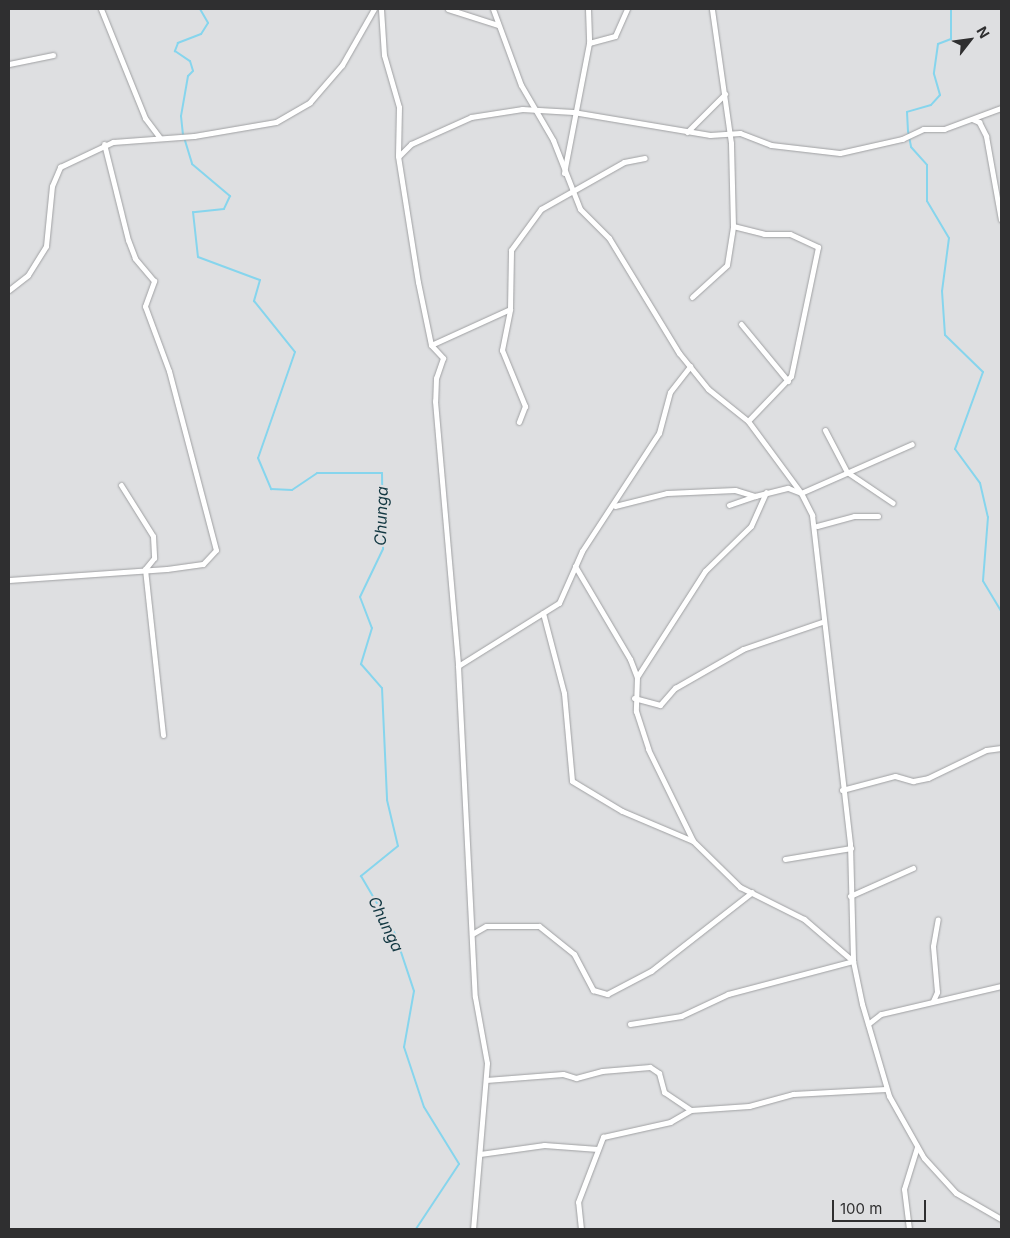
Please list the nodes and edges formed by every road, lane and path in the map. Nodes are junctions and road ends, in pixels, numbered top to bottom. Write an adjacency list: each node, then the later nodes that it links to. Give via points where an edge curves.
1 (101, 9): 20 (street, via 145,118)
2 (374, 9): 20 (street, via 342,65 310,102 259,126)
3 (381, 9): 22 (street, via 384,55 400,114)
4 (448, 9): 9 (street)
5 (492, 9): 9 (street)
6 (588, 9): 10 (street)
7 (627, 9): 10 (street, via 615,36)
8 (712, 9): 13 (street)
9 (498, 25): 15 (street)
10 (589, 43): 16 (street)
11 (53, 55): 12 (street)
12 (9, 64)
13 (725, 94): 18 (street); 19 (street)
14 (1001, 108): 17 (street)
15 (534, 110): 16 (street); 22 (street, via 471,117 411,144); 24 (street, via 553,140)
16 (573, 112): 18 (street); 24 (street)
17 (971, 119): 19 (street, via 840,153 771,145); 26 (street, via 979,122 986,136)
18 (688, 132): 19 (street)
19 (729, 133): 27 (street)
20 (160, 138): 21 (street)
21 (104, 144): 28 (street, via 67,163 55,174 46,246 28,275); 50 (street, via 128,240 135,258 154,281 145,306 169,371 216,550 203,564)
22 (398, 156): 32 (street)
23 (645, 158): 25 (street, via 624,162)
24 (564, 174): 25 (street)
25 (570, 191): 30 (street, via 530,219 514,244); 33 (street, via 608,238 651,313)
26 (1001, 220)
27 (734, 226): 29 (street, via 727,265); 34 (street, via 764,234 780,232 818,245 806,321)
28 (9, 290)
29 (692, 297)
30 (510, 309): 32 (street); 36 (street, via 502,350 525,406)
31 (741, 324): 34 (street)
32 (431, 345): 54 (street, via 443,358 436,378 435,401)
33 (690, 366): 35 (street, via 708,389); 46 (street, via 674,385 660,432 631,472)
34 (788, 381): 35 (street)
35 (748, 421): 42 (street)
36 (519, 422)
37 (825, 430): 39 (street)
38 (912, 444): 39 (street)
39 (846, 472): 42 (street); 44 (street)
40 (122, 485): 50 (street, via 153,536 154,558)
41 (767, 492): 42 (street, via 794,489); 43 (street); 55 (street, via 751,526 705,571)
42 (801, 493): 48 (street)
43 (755, 496): 45 (street); 46 (street, via 735,490 667,492)
44 (893, 503)
45 (729, 505)
46 (614, 507): 49 (street)
47 (878, 516): 48 (street, via 854,516)
48 (816, 526): 53 (street)
49 (575, 566): 52 (street, via 559,603); 55 (street)
50 (145, 569): 51 (street); 57 (street)
51 (9, 580)
52 (543, 613): 54 (street); 60 (street, via 564,693 572,781 622,811)
53 (822, 622): 56 (street, via 743,649 675,688 660,705); 59 (street)
54 (458, 666): 67 (street)
55 (637, 677): 56 (street)
56 (634, 698): 60 (street, via 648,749)
57 (163, 735)
58 (1001, 748): 59 (street, via 986,750 928,778 913,781 895,776)
59 (842, 790): 61 (street)
60 (693, 841): 64 (street)
61 (851, 848): 62 (street); 65 (street)
62 (785, 859)
63 (913, 868): 65 (street)
64 (752, 892): 67 (street, via 651,971 607,994 593,990 574,954 549,939 539,926 486,926); 68 (street, via 804,919)
65 (850, 896): 68 (street)
66 (938, 919): 70 (street, via 933,946 937,992)
67 (472, 934): 73 (street)
68 (852, 961): 71 (street, via 728,994 681,1016); 72 (street)
69 (1001, 986): 70 (street)
70 (933, 1002): 72 (street, via 881,1014)
71 (630, 1024)
72 (868, 1024): 74 (street)
73 (486, 1080): 75 (street, via 562,1074 576,1078 602,1070 650,1067 660,1073 664,1092); 78 (street)
74 (886, 1089): 75 (street, via 793,1094 749,1106); 76 (street)
75 (691, 1110): 77 (street, via 670,1122 603,1136)
76 (917, 1147): 79 (street, via 944,1182); 82 (street, via 904,1189)
77 (598, 1149): 78 (street, via 544,1145); 81 (street, via 578,1202)
78 (480, 1154): 80 (street)
79 (1001, 1219)
80 (473, 1229)
81 (581, 1229)
82 (909, 1229)

